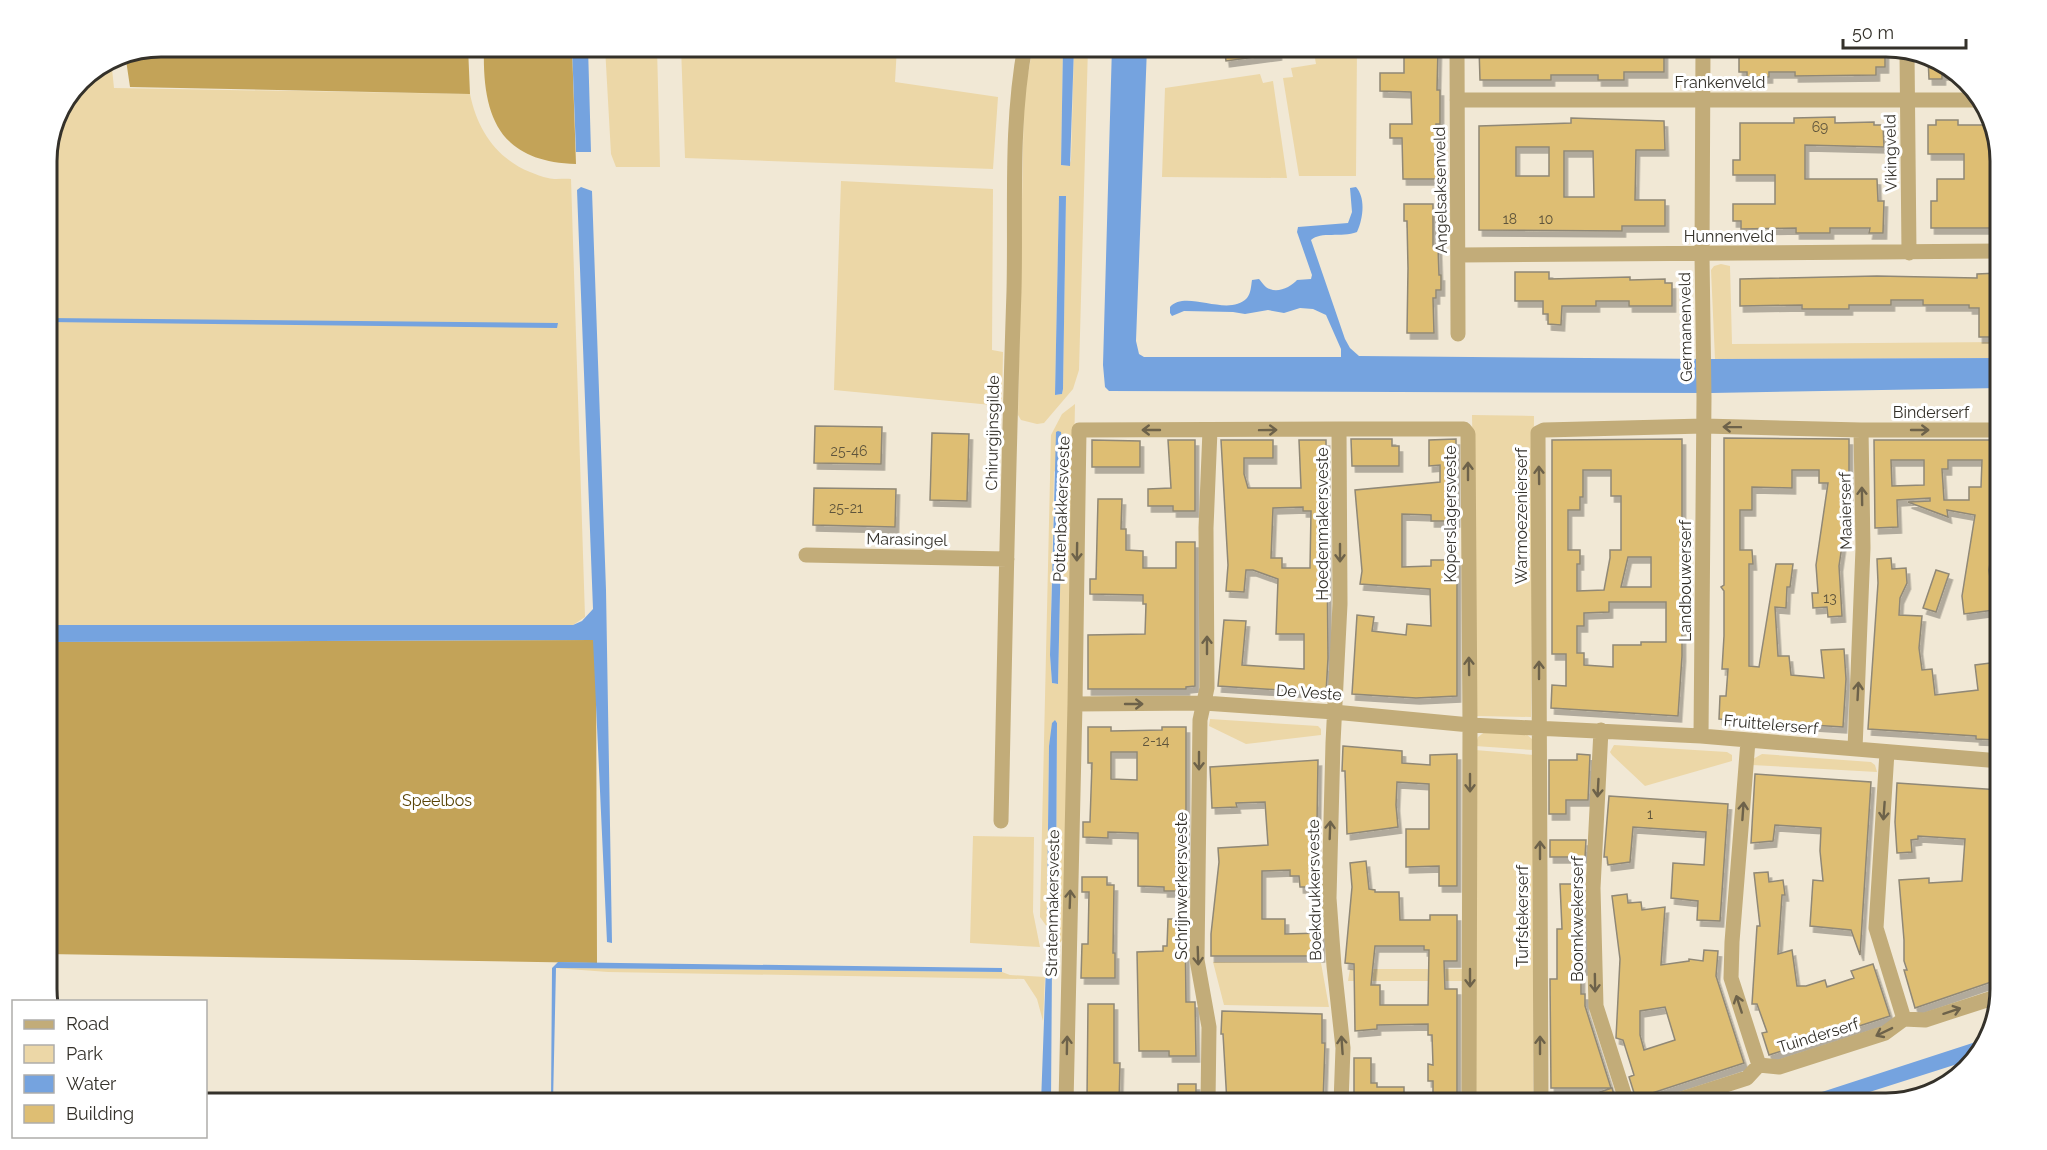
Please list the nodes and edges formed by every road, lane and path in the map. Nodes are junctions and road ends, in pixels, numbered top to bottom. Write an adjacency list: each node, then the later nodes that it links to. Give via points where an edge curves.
1 (1023, 57): 20 (street, Chirurgijnsgilde, via 1015,155)
2 (1457, 57): 6 (street, Angelsaksenveld)
3 (1703, 57): 5 (street, Germanenveld)
4 (1907, 60): 8 (street, Vikingveld)
5 (1702, 99): 6 (street, Frankenveld); 8 (street, Frankenveld); 12 (street, Germanenveld)
6 (1457, 100): 11 (street, Angelsaksenveld)
7 (1971, 100): 8 (street, Frankenveld)
8 (1907, 101): 10 (street, Vikingveld)
9 (1990, 251): 10 (street, Hunnenveld)
10 (1909, 253): 12 (street, Hunnenveld)
11 (1459, 255): 12 (street, Hunnenveld); 13 (street, Angelsaksenveld)
12 (1702, 255): 14 (street, Germanenveld)
13 (1458, 334)
14 (1704, 426): 17 (street, one-way to 14); 25 (street, Warmoezenierserf, one-way to 14, via 1539,433); 27 (street, Landbouwerserf)
15 (1339, 429): 16 (street, Hoedenmakersveste, one-way to 15); 23 (street, Hoedenmakersveste, one-way to 23, via 1340,604); 24 (street, Koperslagersveste, one-way to 15, via 1468,434 1464,429)
16 (1210, 430): 21 (street, one-way to 16); 22 (street, Pottenbakkersveste, one-way to 22, via 1079,430)
17 (1861, 430): 18 (street, Binderserf, one-way to 18); 29 (street, Maaierserf, one-way to 17, via 1863,548)
18 (1990, 430)
19 (806, 555): 20 (street, Marasingel)
20 (1007, 559): 32 (street, Chirurgijnsgilde)
21 (1204, 703): 22 (street, De Veste, one-way to 21); 23 (street, De Veste); 37 (street, Schrijnwerkersveste, one-way to 37, via 1200,720 1197,960 1209,1027)
22 (1075, 704): 36 (street, Stratenmakersveste, one-way to 22)
23 (1334, 712): 24 (street, De Veste); 38 (street, Boekdrukkersveste, one-way to 23, via 1343,1048 1329,898)
24 (1470, 725): 25 (street, De Veste); 39 (street, one-way to 39)
25 (1539, 729): 26 (street, Fruittelerserf); 40 (street, Turfstekerserf, one-way to 25)
26 (1601, 730): 27 (street, Fruittelerserf); 41 (street, Boomkwekerserf, one-way to 41, via 1593,888 1596,1006)
27 (1701, 736): 28 (street, Fruittelerserf)
28 (1748, 741): 29 (street, Fruittelerserf); 35 (street, Tuinderserf, one-way to 28, via 1731,978)
29 (1855, 749): 30 (street, Fruittelerserf)
30 (1887, 752): 31 (street, Fruittelerserf); 34 (street, one-way to 34, via 1876,928)
31 (1990, 760)
32 (1001, 821)
33 (1989, 999): 34 (street, one-way to 33, via 1925,1020)
34 (1904, 1019): 35 (street, Tuinderserf, one-way to 35, via 1885,1033 1801,1060 1779,1066)
35 (1759, 1065): 42 (street, via 1747,1078)
36 (1066, 1093)
37 (1208, 1093)
38 (1341, 1093)
39 (1469, 1093)
40 (1541, 1093)
41 (1624, 1093)
42 (1702, 1093)

